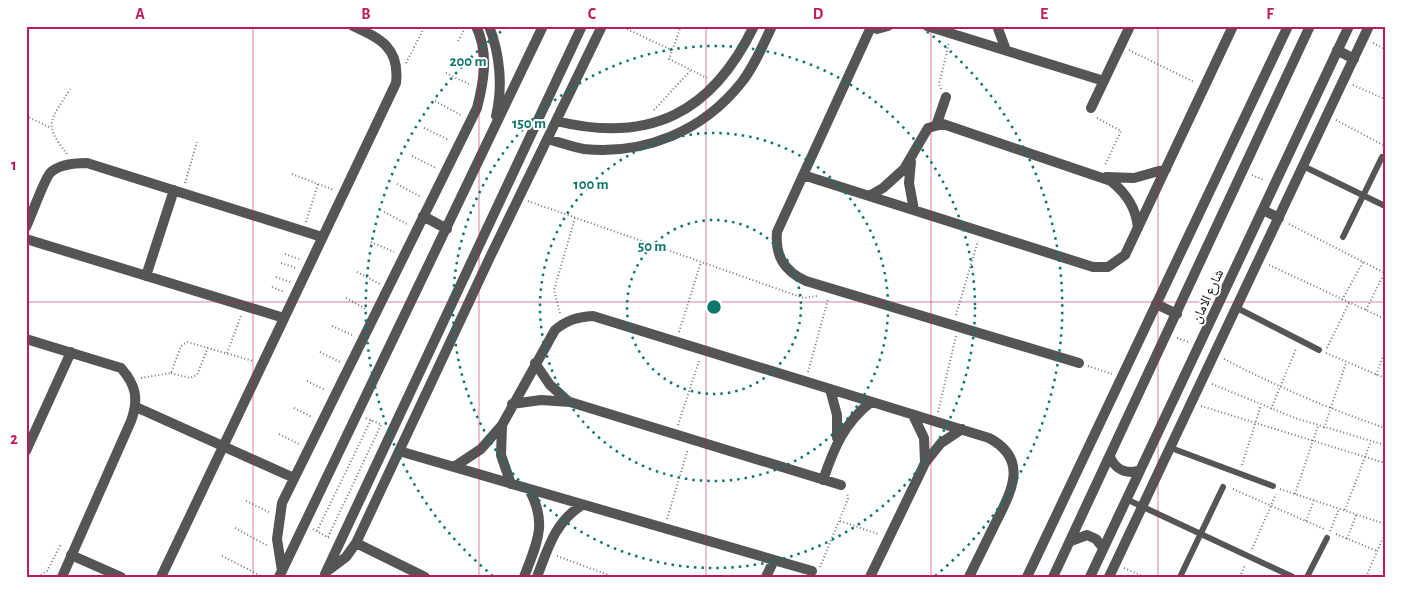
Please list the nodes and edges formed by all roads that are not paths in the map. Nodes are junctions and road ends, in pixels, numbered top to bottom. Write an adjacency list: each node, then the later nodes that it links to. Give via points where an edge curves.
1 (353, 26): 48 (street, via 382,41 392,53 396,83)
2 (476, 26): 43 (street, via 484,55 482,90 471,120)
3 (490, 26): 29 (street, via 500,81)
4 (543, 26): 29 (street)
5 (582, 26): 51 (street)
6 (754, 26): 27 (street, via 719,83 680,112 651,124 619,130)
7 (772, 26): 30 (street, via 742,82 718,108 688,130 654,144 619,150 582,148)
8 (888, 26): 18 (street)
9 (927, 26): 20 (street)
10 (959, 26): 20 (street)
11 (997, 26): 21 (street)
12 (1130, 26): 24 (street)
13 (1233, 26): 34 (street)
14 (1288, 26): 54 (street)
15 (1310, 26): 56 (street, شارع الامان)
16 (1349, 26): 22 (street, شارع الامان)
17 (1369, 26): 23 (street)
18 (870, 27): 35 (street)
19 (597, 28): 27 (street)
20 (948, 33): 21 (street)
21 (1006, 50): 24 (street)
22 (1338, 50): 23 (street); 42 (street, شارع الامان)
23 (1354, 58): 33 (street)
24 (1104, 81): 26 (street)
25 (946, 97): 28 (street)
26 (1091, 108)
27 (556, 121): 30 (street)
28 (938, 123): 31 (street, via 924,131); 36 (street)
29 (492, 134): 47 (street)
30 (547, 139): 52 (street)
31 (913, 156): 38 (street, via 894,179); 41 (street, via 909,183)
32 (1382, 158): 39 (lane)
33 (1303, 166): 39 (lane); 44 (street)
34 (1166, 169): 36 (street, via 1134,178); 46 (street)
35 (804, 175): 38 (street); 61 (street, via 777,232 779,257 794,276)
36 (1100, 177): 46 (street, via 1120,188 1127,196)
37 (178, 191): 45 (street, via 100,166 74,162 50,174); 48 (street); 53 (street)
38 (869, 196): 41 (street)
39 (1364, 196): 40 (lane); 49 (lane)
40 (1385, 206)
41 (914, 210): 46 (street, via 1100,268 1114,264 1125,255)
42 (1263, 210): 44 (street); 79 (street, شارع الامان)
43 (424, 216): 47 (street); 80 (street)
44 (1279, 218): 55 (street)
45 (26, 227)
46 (1138, 228)
47 (447, 229): 99 (street)
48 (322, 237): 57 (street)
49 (1343, 237)
50 (26, 239): 53 (street)
51 (476, 248): 52 (street); 100 (street)
52 (491, 255): 75 (street)
53 (146, 276): 57 (street)
54 (1156, 304): 56 (street); 111 (street)
55 (1237, 308): 59 (lane); 74 (street)
56 (1177, 314): 76 (street, شارع الامان)
57 (284, 318): 73 (street)
58 (26, 339): 60 (street)
59 (1319, 350)
60 (71, 352): 67 (street, via 121,368 131,379 136,392); 72 (street)
61 (1079, 363)
62 (535, 364): 63 (street, via 555,330 566,321 593,316); 64 (street, via 550,385); 66 (street)
63 (830, 389): 65 (street); 71 (street, via 837,415)
64 (570, 402): 66 (street, via 541,400); 81 (street)
65 (871, 402): 68 (street); 71 (street, via 851,419)
66 (512, 404): 69 (street)
67 (136, 407): 73 (street); 95 (street)
68 (913, 415): 70 (street); 77 (street, via 924,438)
69 (502, 425): 78 (street, via 481,449); 82 (street, via 501,454)
70 (962, 430): 77 (street, via 941,444); 110 (street, via 998,443 1010,457 1015,475 1011,491)
71 (836, 442): 81 (street)
72 (27, 446)
73 (223, 446): 80 (street); 103 (street)
74 (1171, 448): 84 (lane); 89 (street)
75 (399, 451): 78 (street); 93 (street)
76 (1110, 457): 79 (street, via 1119,470 1128,473); 92 (street, شارع الامان)
77 (924, 463): 109 (street)
78 (454, 467): 82 (street)
79 (1139, 471): 87 (street, شارع الامان)
80 (294, 478): 99 (street, via 278,517)
81 (823, 480): 83 (street)
82 (511, 484): 86 (street)
83 (840, 485)
84 (1273, 486)
85 (1223, 487): 90 (lane)
86 (529, 489): 88 (street); 106 (street, via 540,518 540,535)
87 (1126, 499): 89 (lane); 94 (street, شارع الامان)
88 (582, 504): 96 (street); 107 (street, via 558,526)
89 (1143, 507): 90 (lane); 114 (street)
90 (1201, 534): 115 (lane); 116 (lane)
91 (1328, 535): 117 (lane)
92 (1071, 541): 94 (street, via 1087,535 1096,539); 112 (street, شارع الامان)
93 (356, 543): 97 (street); 100 (street)
94 (1103, 548): 113 (street, شارع الامان)
95 (71, 555): 101 (street); 102 (street)
96 (774, 560): 98 (street); 108 (street)
97 (403, 566): 104 (street); 105 (street)
98 (812, 571)
99 (280, 574)
100 (325, 575)
101 (62, 577)
102 (121, 577)
103 (161, 577)
104 (407, 577)
105 (425, 577)
106 (524, 577)
107 (537, 577)
108 (766, 577)
109 (870, 577)
110 (969, 577)
111 (1027, 577)
112 (1053, 577)
113 (1090, 577)
114 (1110, 577)
115 (1180, 577)
116 (1293, 577)
117 (1307, 577)

